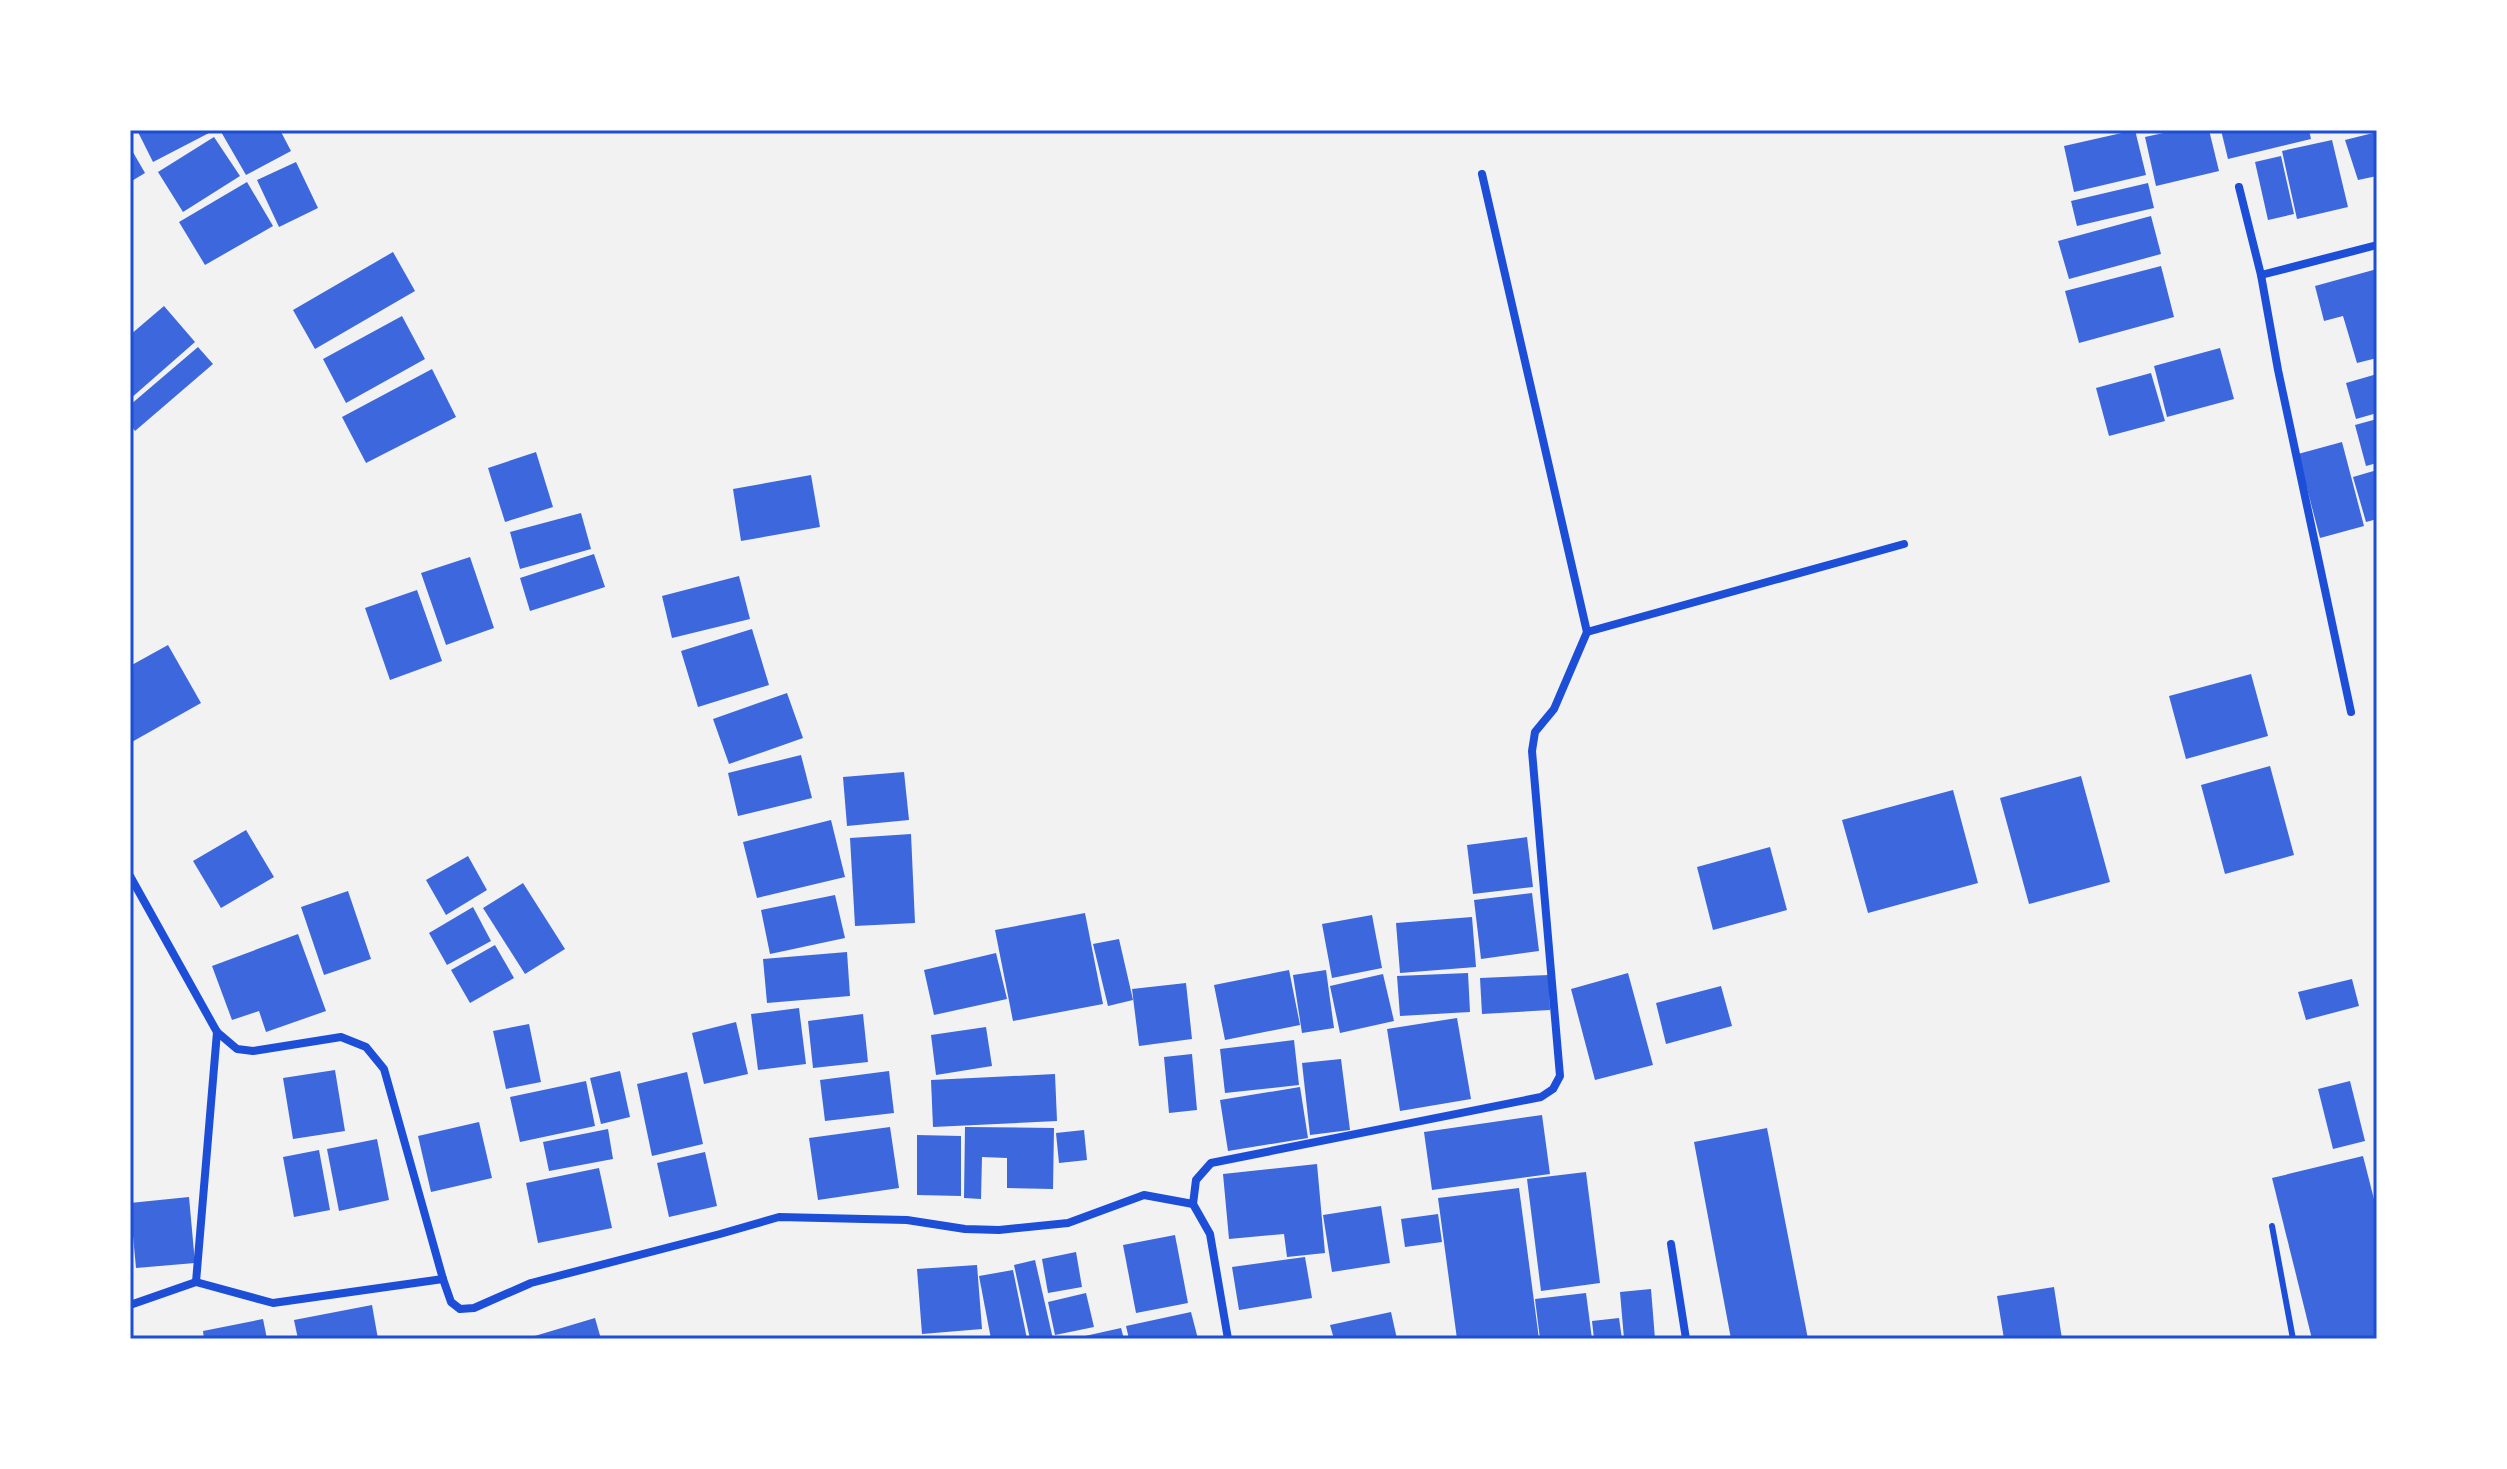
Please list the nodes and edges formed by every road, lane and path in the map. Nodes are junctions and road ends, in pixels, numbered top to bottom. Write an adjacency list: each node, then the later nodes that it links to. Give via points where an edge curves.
1 (1482, 174): 6 (street)
2 (2239, 187): 4 (street)
3 (2377, 245): 4 (street)
4 (2261, 275): 7 (street)
5 (1904, 544): 6 (street)
6 (1587, 632): 10 (street, via 1554,709 1535,732 1532,751 1560,1076 1553,1089 1541,1097 1211,1163 1196,1180)
7 (2351, 712)
8 (130, 876): 9 (street)
9 (217, 1032): 13 (street, via 237,1049 253,1051 341,1037 366,1047 384,1069); 14 (street)
10 (1193, 1204): 13 (street, via 1144,1195 1068,1223 999,1230 907,1220 779,1217 531,1283 474,1308 460,1309 451,1302); 16 (street, via 1210,1234)
11 (2272, 1226): 18 (lane)
12 (1671, 1244): 17 (street)
13 (443, 1279): 14 (street, via 273,1303)
14 (196, 1282): 15 (street)
15 (130, 1305)
16 (1228, 1339)
17 (1686, 1339)
18 (2293, 1339)

